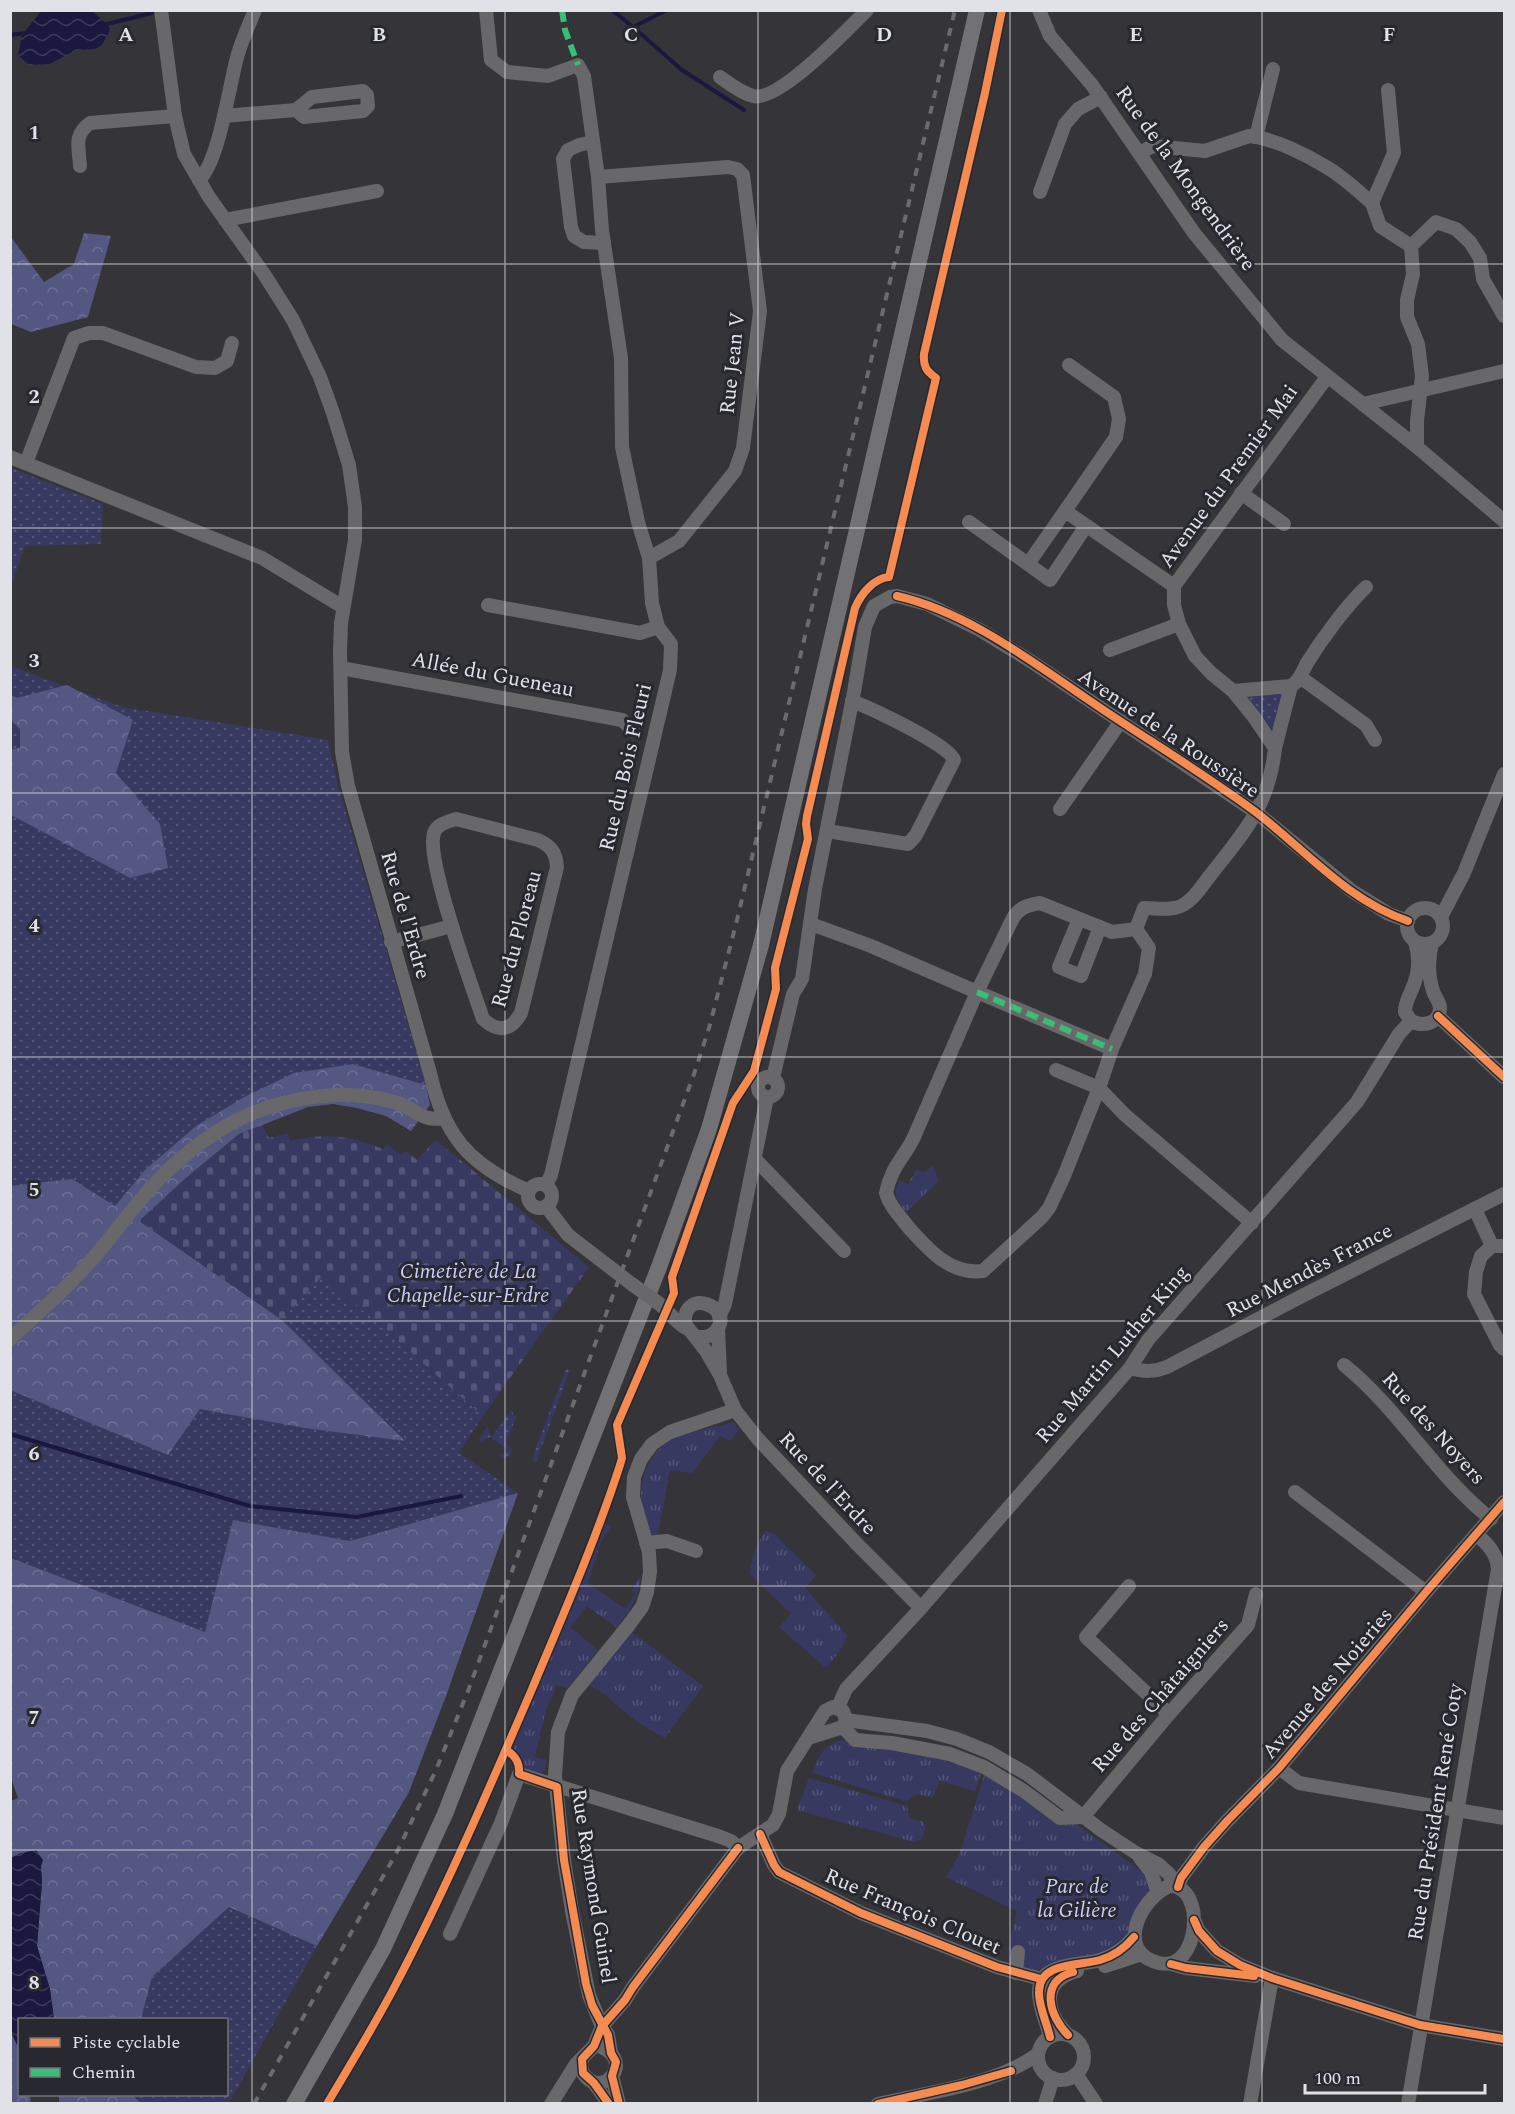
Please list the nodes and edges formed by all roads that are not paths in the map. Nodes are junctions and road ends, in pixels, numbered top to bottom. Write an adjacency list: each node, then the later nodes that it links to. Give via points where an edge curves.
1 (160, 10): 12 (street, Rue de l'Erdre)
2 (255, 10): 13 (street, via 238,53)
3 (486, 10): 15 (street, Rue du Bois Fleuri, via 491,60 507,72 548,76 578,65 584,76)
4 (867, 10): 8 (street, via 792,80 766,95 754,97)
5 (977, 10): 151 (main road, via 760,945 709,1129 446,1814 383,1949)
6 (1039, 10): 10 (street, Rue de la Mongendrière, via 1050,36)
7 (1273, 69): 14 (street)
8 (720, 77)
9 (1388, 90): 22 (street, via 1394,153)
10 (1101, 97): 16 (street, Rue de la Mongendrière); 21 (street, via 1078,109 1065,124)
11 (296, 110): 13 (street)
12 (175, 116): 17 (street, via 90,123 78,135); 19 (street, Rue de l'Erdre, via 184,154)
13 (224, 116): 19 (street, via 210,162)
14 (1256, 137): 16 (street, via 1205,151 1153,146); 22 (street, via 1328,168)
15 (593, 142): 18 (street, Rue du Bois Fleuri); 24 (street, via 568,150 563,159 574,236 584,242)
16 (1139, 153): 30 (street, Rue de la Mongendrière, via 1194,233 1282,340)
17 (80, 166)
18 (598, 177): 24 (street, Rue du Bois Fleuri); 42 (street, Rue Jean V, via 728,166 742,175 746,198 760,311 743,448 735,471 679,541)
19 (199, 180): 23 (street, Rue de l'Erdre)
20 (377, 191): 23 (street)
21 (1040, 192)
22 (1372, 203): 25 (street, via 1380,226)
23 (225, 220): 47 (street, Rue de l'Erdre, via 293,320 320,377 349,465 356,540)
24 (604, 243): 42 (street, Rue du Bois Fleuri, via 621,358 622,447)
25 (1411, 246): 26 (street, via 1436,222 1456,229 1480,258 1483,279); 31 (street, via 1413,274 1407,317 1418,344)
26 (1504, 316)
27 (232, 343): 35 (street, via 227,361 215,368 196,367 103,333 74,338)
28 (1069, 365): 37 (street, via 1114,397 1119,419 1116,436)
29 (1504, 372): 31 (street)
30 (1327, 376): 32 (street, Rue de la Mongendrière); 36 (street, Avenue du Premier Mai)
31 (1421, 391): 32 (street); 33 (street)
32 (1363, 404): 33 (street, Rue de la Mongendrière)
33 (1418, 447): 38 (street, Rue de la Mongendrière)
34 (10, 457): 35 (street)
35 (26, 463): 47 (street, via 262,558)
36 (1241, 493): 40 (street); 44 (street, Avenue du Premier Mai)
37 (1065, 511): 41 (street); 43 (street)
38 (1504, 521)
39 (969, 522): 43 (street)
40 (1284, 524)
41 (1086, 526): 43 (street, via 1050,580); 44 (street)
42 (649, 558): 49 (street, Rue du Bois Fleuri)
43 (1028, 564)
44 (1174, 586): 48 (street, Avenue du Premier Mai, via 1173,605)
45 (1366, 587): 52 (street, via 1354,598)
46 (488, 605): 49 (street, via 640,633)
47 (343, 606): 51 (street, Rue de l'Erdre)
48 (1179, 624): 50 (street); 53 (street, Avenue du Premier Mai, via 1195,656)
49 (658, 627): 83 (street, Rue du Bois Fleuri, via 671,644 670,670)
50 (1110, 650)
51 (341, 668): 56 (street, Allée du Gueneau, via 622,720); 71 (street, Rue de l'Erdre, via 342,752 348,786)
52 (1296, 682): 53 (street); 57 (street, via 1366,724); 58 (street)
53 (1233, 691): 58 (street, Avenue du Premier Mai)
54 (852, 701): 55 (street, Avenue de la Roussière, via 868,616 880,601 897,596 927,604 980,630); 63 (street); 63 (street, via 949,751 954,760 908,844)
55 (1120, 721): 61 (street); 62 (street, Avenue de la Roussière)
56 (634, 731)
57 (1375, 740)
58 (1275, 748): 62 (street, via 1273,767)
59 (1504, 774): 60 (street)
60 (1499, 802): 64 (street)
61 (1060, 809)
62 (1257, 813): 66 (street, Avenue de la Roussière, via 1352,891); 70 (street, via 1196,893 1173,909 1144,908)
63 (827, 831): 67 (street)
64 (1441, 917): 66 (street, via 1428,908 1419,909); 73 (street, via 1441,935)
65 (1078, 919): 69 (street); 69 (street, via 1059,967 1081,976); 74 (street, via 1040,903 1018,910)
66 (1408, 921): 72 (street, via 1407,928)
67 (811, 924): 74 (street); 82 (street, via 802,979 793,994 773,1078 766,1077 758,1083 759,1093 767,1097)
68 (452, 926): 68 (street, Rue du Ploreau, via 432,843 434,831 442,823 456,819 550,846 557,857 557,867 516,1023 493,1028 483,1019); 71 (street)
69 (1100, 927): 70 (street, via 1112,932)
70 (1136, 929): 77 (street, via 1149,948 1145,974)
71 (391, 942): 81 (street, Rue de l'Erdre)
72 (1415, 942): 73 (street); 76 (street, via 1418,972 1405,1006)
73 (1432, 943): 75 (street, via 1429,971 1439,1003)
74 (977, 992): 77 (street); 80 (street, via 914,1137 899,1159 885,1193 889,1204 942,1260 958,1269 983,1271 1042,1217 1064,1176)
75 (1438, 1016): 76 (street, via 1428,1024); 79 (street)
76 (1411, 1021): 88 (street, Rue Martin Luther King, via 1357,1102)
77 (1112, 1048): 80 (street)
78 (1056, 1070): 80 (street)
79 (1504, 1077)
80 (1099, 1088): 88 (street, via 1125,1115)
81 (444, 1118): 84 (street, Rue de l'Erdre, via 478,1163); 97 (street, via 428,1119 399,1104 337,1095 259,1109 232,1122 204,1139 159,1180 87,1265)
82 (755, 1159): 90 (street); 91 (street)
83 (546, 1185): 84 (street, via 538,1184); 86 (street, via 552,1196)
84 (529, 1191): 86 (street, via 531,1205)
85 (1504, 1194): 87 (street, Rue Mendès France)
86 (546, 1206): 93 (street, Rue de l'Erdre, bridge, via 568,1235)
87 (1475, 1209): 89 (street); 100 (street, Rue Mendès France, via 1167,1366 1155,1371)
88 (1252, 1223): 100 (street, Rue Martin Luther King, via 1148,1340)
89 (1498, 1246): 98 (street, via 1481,1256 1474,1294)
90 (844, 1251)
91 (728, 1287): 92 (street); 95 (street)
92 (711, 1305): 94 (street, via 701,1302); 95 (street)
93 (662, 1306): 94 (street); 96 (street, Rue de l'Erdre)
94 (689, 1308): 96 (street, via 684,1320)
95 (719, 1322): 96 (street, via 710,1336 699,1338); 101 (street, Rue de l'Erdre)
96 (690, 1332): 101 (street, Rue de l'Erdre)
97 (10, 1339)
98 (1504, 1349)
99 (1344, 1365): 105 (street, Rue des Noyers, via 1365,1382 1468,1500)
100 (1130, 1368): 112 (street, Rue Martin Luther King)
101 (720, 1375): 102 (street, Rue de l'Erdre)
102 (735, 1410): 107 (street, Rue Raymond Guinel, via 670,1432 646,1452 637,1467 633,1486 635,1509); 112 (street, Rue de l'Erdre, via 758,1439)
103 (1295, 1492): 110 (street)
104 (1504, 1503): 105 (street, Avenue des Noieries)
105 (1491, 1519): 106 (street, Avenue des Noieries)
106 (1477, 1535): 110 (street, Avenue des Noieries); 120 (street, Rue du Président René Coty, via 1494,1553 1498,1569)
107 (646, 1543): 108 (street, via 667,1541); 119 (street, Rue Raymond Guinel, via 650,1572 644,1602 572,1695 558,1732)
108 (696, 1551)
109 (1129, 1586): 114 (street, via 1086,1637)
110 (1426, 1592): 118 (street, Avenue des Noieries)
111 (1256, 1594): 114 (street, Rue des Châtaigniers, via 1248,1625)
112 (921, 1608): 113 (street, Rue Martin Luther King, via 846,1689)
113 (838, 1707): 115 (street, via 829,1708); 116 (street, via 845,1713)
114 (1168, 1714): 121 (street, Rue des Châtaigniers)
115 (823, 1716): 116 (street, via 824,1725); 117 (street)
116 (840, 1726): 117 (street); 121 (street, via 855,1740 933,1750 975,1764 1024,1791 1060,1818)
117 (808, 1738): 123 (street, via 787,1771 779,1814 773,1825)
118 (1280, 1768): 120 (street, via 1299,1783); 126 (street, Avenue des Noieries, via 1204,1847)
119 (557, 1787): 124 (street, via 718,1836); 129 (street, via 519,1774); 138 (street, Rue Raymond Guinel, via 579,1950 589,1995)
120 (1457, 1809): 122 (street); 137 (street, Rue du Président René Coty)
121 (1083, 1817): 125 (street)
122 (1504, 1818)
123 (760, 1834): 124 (street); 134 (street, Rue François Clouet, via 779,1872 861,1914)
124 (738, 1848): 138 (street)
125 (1136, 1853): 126 (street, via 1158,1864); 127 (street, via 1151,1872)
126 (1175, 1886): 127 (street); 128 (street, via 1188,1895)
127 (1158, 1893): 130 (street, via 1142,1912)
128 (1194, 1920): 133 (street, via 1188,1948); 135 (street, via 1217,1951)
129 (450, 1934)
130 (1134, 1937): 132 (street); 136 (street, via 1117,1953 1056,1969)
131 (1018, 1952): 134 (street)
132 (1142, 1954): 133 (street, via 1152,1961); 139 (street, via 1058,1979 1050,1999 1056,2020)
133 (1172, 1964): 135 (street)
134 (1016, 1973): 136 (street, Rue François Clouet)
135 (1272, 1978): 137 (street); 158 (street)
136 (1041, 1979): 140 (street, via 1039,1998)
137 (1420, 2025): 141 (street); 159 (street, Rue du Président René Coty)
138 (602, 2026): 142 (street, Rue Raymond Guinel); 143 (street)
139 (1068, 2036): 140 (street); 147 (street, via 1082,2050 1082,2065)
140 (1050, 2037): 144 (street)
141 (1504, 2040)
142 (611, 2053): 143 (street, via 598,2048); 148 (street, via 616,2067)
143 (586, 2055): 149 (street, via 581,2069); 150 (street, via 564,2080)
144 (1038, 2055): 145 (street); 146 (street)
145 (1011, 2071): 146 (street); 155 (street)
146 (1048, 2074): 147 (street, via 1067,2079); 156 (street)
147 (1076, 2074): 157 (street)
148 (612, 2076): 149 (street, via 604,2082); 154 (street)
149 (592, 2081): 150 (street); 153 (street)
150 (560, 2091): 152 (street)
151 (294, 2103)
152 (551, 2103)
153 (609, 2103)
154 (619, 2103)
155 (878, 2103)
156 (1045, 2103)
157 (1096, 2103)
158 (1250, 2103)
159 (1408, 2103)

